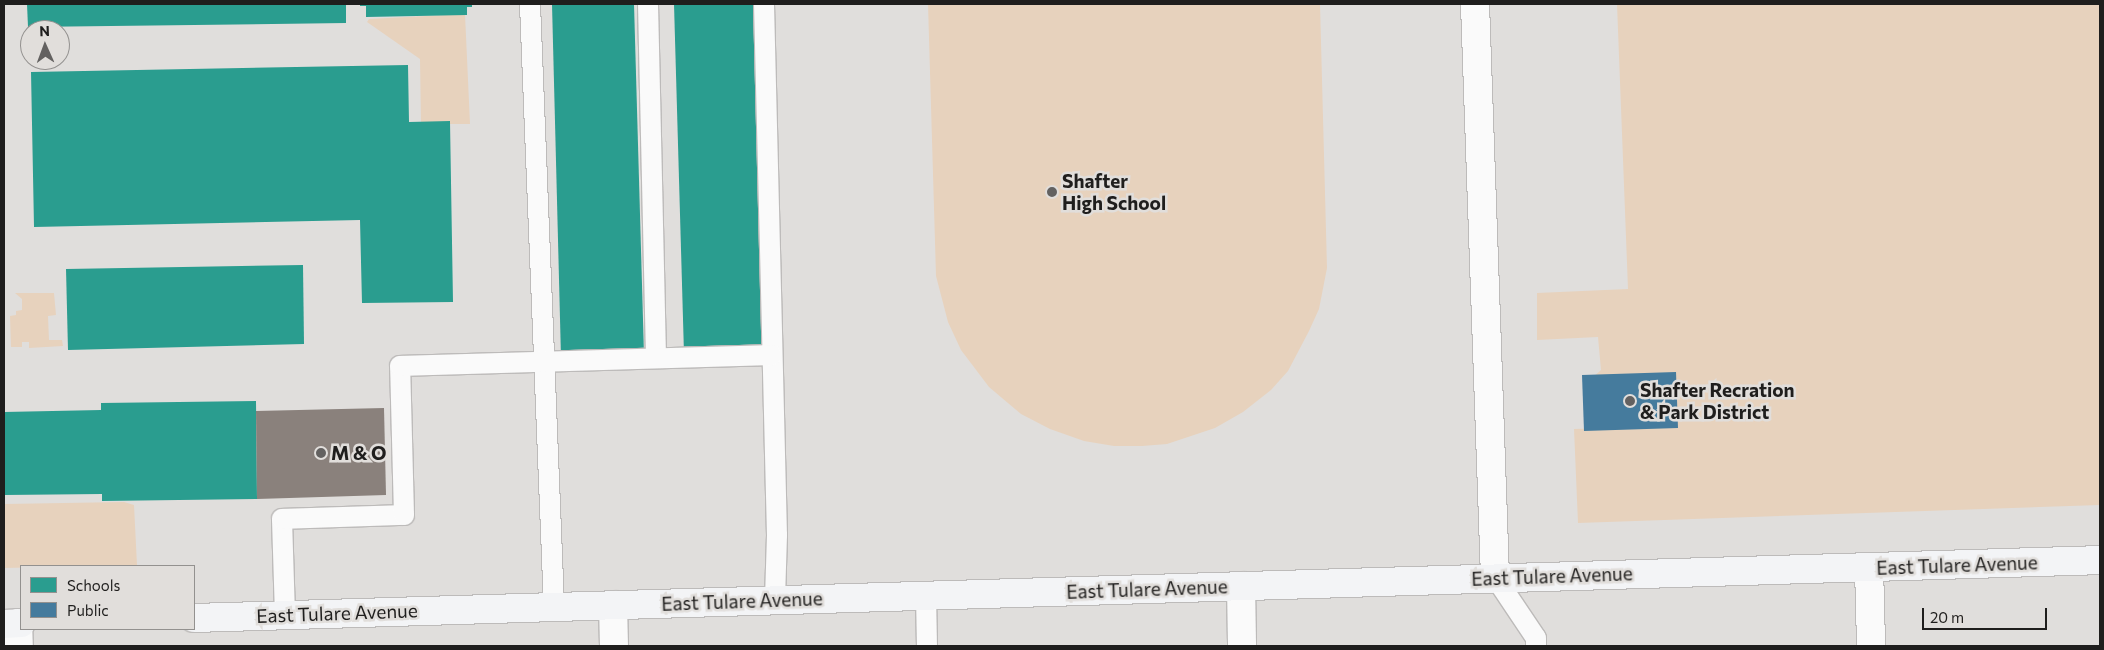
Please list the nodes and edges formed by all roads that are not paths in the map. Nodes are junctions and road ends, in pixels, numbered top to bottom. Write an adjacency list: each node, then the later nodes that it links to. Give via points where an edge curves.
1 (530, 4): 7 (lane)
2 (648, 4): 6 (lane)
3 (764, 4): 5 (lane)
4 (1475, 4): 10 (street)
5 (772, 355): 6 (lane); 13 (lane, via 777,535)
6 (656, 358): 7 (lane)
7 (543, 362): 15 (lane); 16 (lane, via 400,366 404,515 282,518)
8 (2100, 560): 9 (street, East Tulare Avenue)
9 (1869, 567): 10 (street, East Tulare Avenue); 22 (street)
10 (1495, 578): 11 (street, East Tulare Avenue); 21 (lane, via 1536,638)
11 (1241, 586): 12 (street, East Tulare Avenue); 20 (street)
12 (926, 595): 13 (street, East Tulare Avenue); 19 (lane)
13 (775, 600): 14 (street, East Tulare Avenue)
14 (613, 605): 15 (street, East Tulare Avenue); 18 (street)
15 (554, 607): 16 (street, East Tulare Avenue)
16 (285, 615): 17 (street, East Tulare Avenue)
17 (195, 618)
18 (614, 646)
19 (928, 646)
20 (1242, 646)
21 (1536, 646)
22 (1871, 646)

